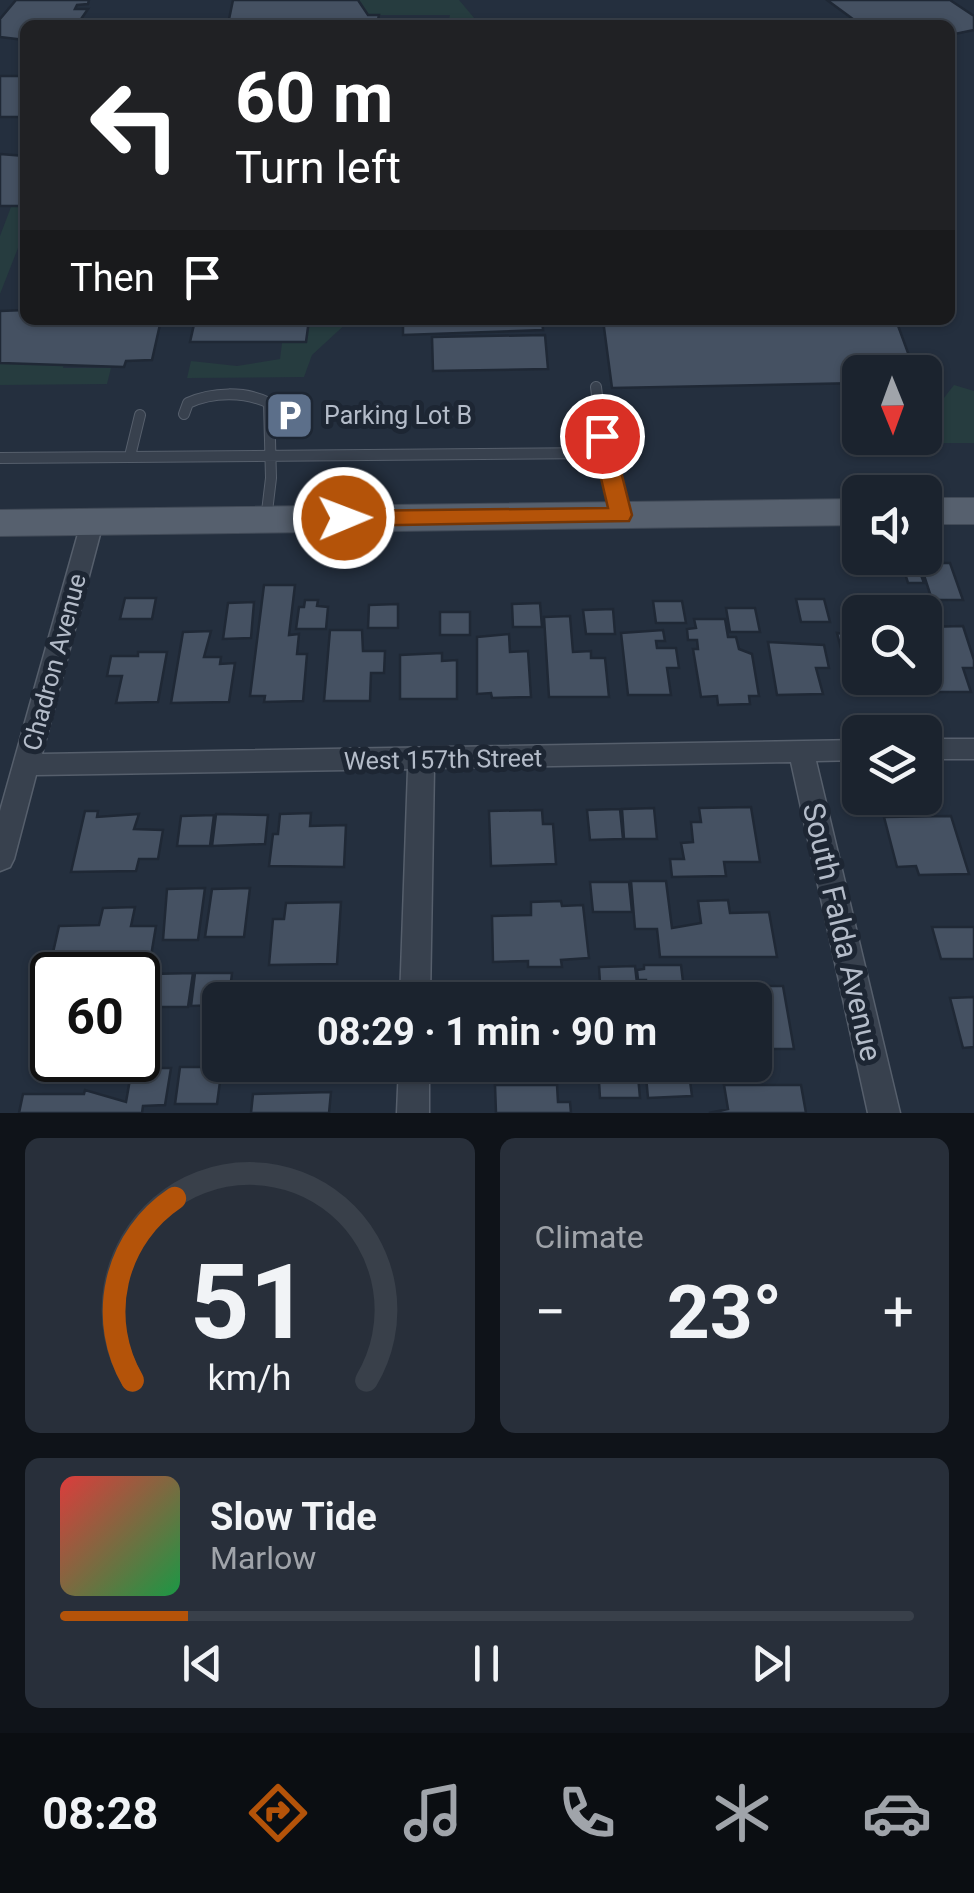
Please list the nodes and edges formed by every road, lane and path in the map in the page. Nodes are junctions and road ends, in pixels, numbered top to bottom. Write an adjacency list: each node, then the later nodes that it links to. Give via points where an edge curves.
1 (596, 387): 4 (lane)
2 (184, 414): 5 (lane, via 188,403 202,397 260,396 269,403)
3 (140, 415): 6 (lane)
4 (604, 452): 5 (lane); 11 (lane)
5 (270, 455): 6 (lane); 12 (lane)
6 (130, 456): 7 (lane)
7 (0, 458)
8 (974, 511): 10 (main road)
9 (842, 512): 11 (main road)
10 (942, 512)
11 (621, 515): 12 (main road)
12 (266, 520): 14 (main road)
13 (0, 523): 14 (main road)
14 (92, 523): 20 (street, Chadron Avenue)
15 (974, 748): 16 (street)
16 (942, 749)
17 (801, 750): 18 (street, West 157th Street); 19 (street, West 157th Street); 25 (street, South Falda Avenue)
18 (842, 750)
19 (420, 760): 20 (street, West 157th Street); 22 (street)
20 (25, 765): 21 (street, Chadron Avenue)
21 (0, 859)
22 (415, 982)
23 (414, 1082): 24 (street)
24 (413, 1113)
25 (884, 1113)

